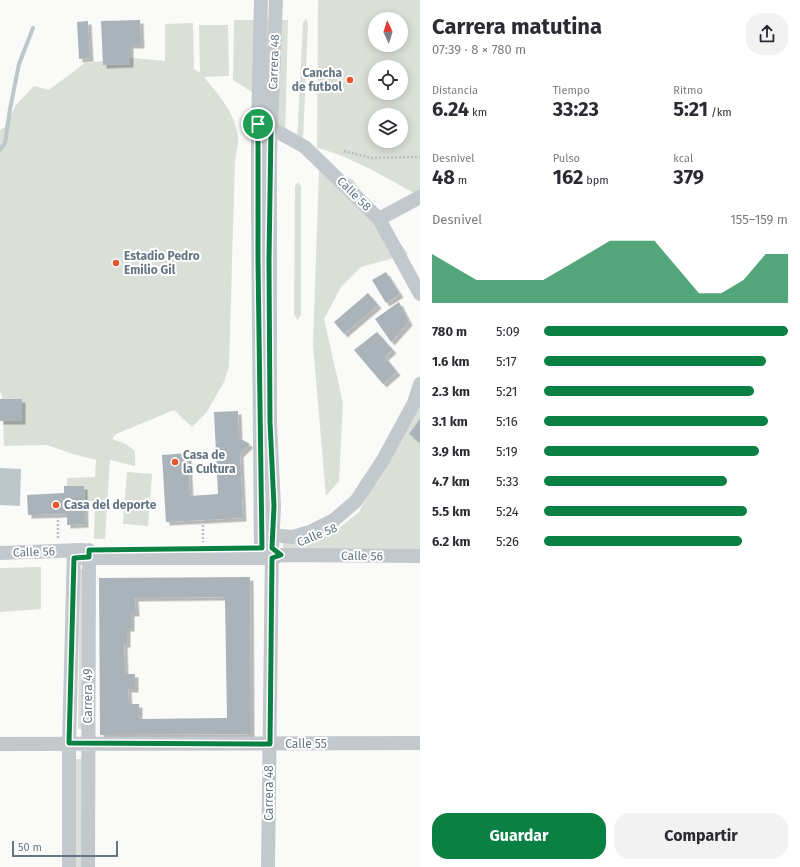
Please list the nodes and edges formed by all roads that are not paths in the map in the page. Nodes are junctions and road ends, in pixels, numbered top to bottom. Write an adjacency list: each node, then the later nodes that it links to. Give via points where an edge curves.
1 (261, 0): 3 (street, Carrera 48)
2 (276, 0): 3 (street, Carrera 48)
3 (264, 126): 5 (street, Calle 58, via 305,146); 9 (street, Carrera 48, via 266,422 274,506)
4 (420, 197): 5 (street)
5 (379, 218): 6 (street, Calle 58)
6 (420, 294)
7 (420, 384): 9 (street, Calle 58, via 410,410 383,460 356,501 334,520)
8 (420, 410): 9 (street, Calle 58, via 391,464 361,510 340,527 308,542)
9 (270, 549): 12 (street, Calle 56); 13 (street, Calle 56); 17 (street, Carrera 48)
10 (0, 553): 11 (street, Calle 56)
11 (74, 554): 12 (street, Calle 56); 14 (street, Carrera 49)
12 (89, 554): 15 (street, Carrera 49)
13 (420, 556)
14 (69, 743): 15 (street, Calle 55); 16 (street, Calle 55); 19 (street, Carrera 49)
15 (88, 743): 17 (street, Calle 55); 20 (street, Carrera 49)
16 (0, 744)
17 (270, 744): 18 (street, Calle 55); 21 (street, Carrera 48)
18 (420, 744)
19 (69, 867)
20 (88, 867)
21 (268, 867)

